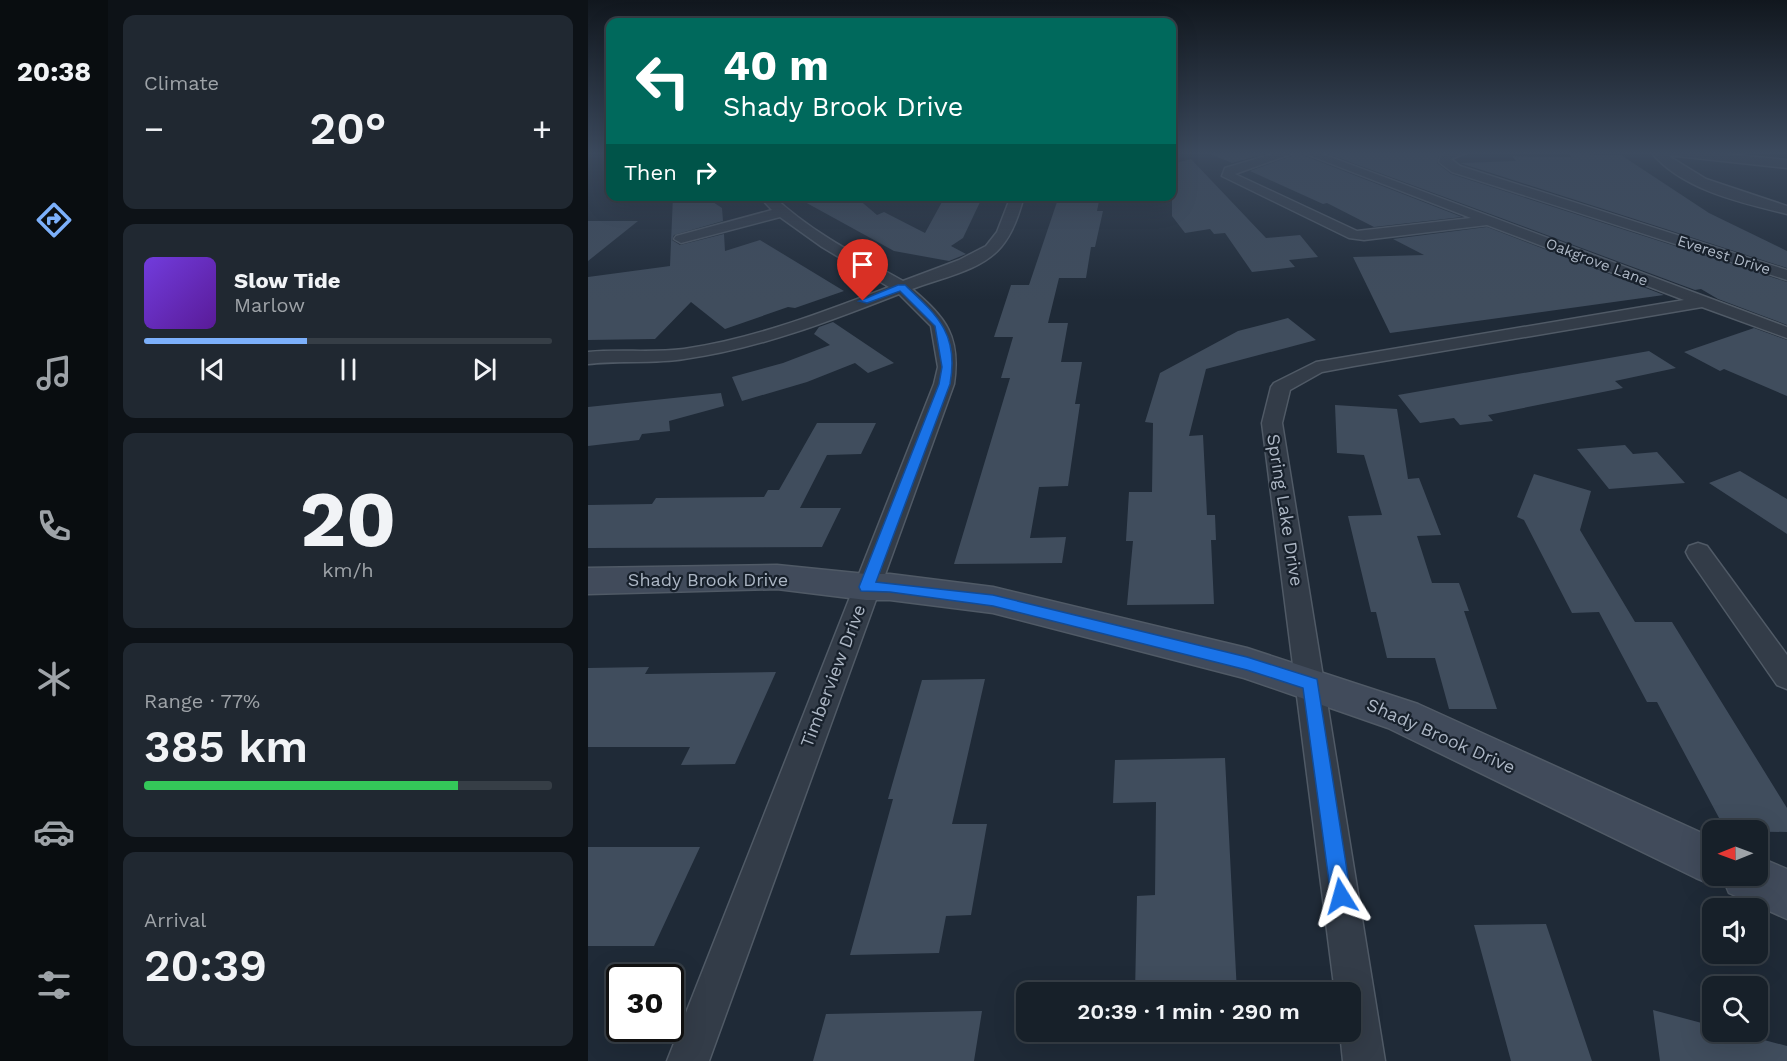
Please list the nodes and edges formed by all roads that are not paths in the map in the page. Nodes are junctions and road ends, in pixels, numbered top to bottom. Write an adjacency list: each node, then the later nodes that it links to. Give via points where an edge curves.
1 (1016, 202): 11 (street, via 992,249)
2 (1282, 202): 8 (street, via 1354,235)
3 (1436, 202): 8 (street, Oakgrove Lane)
4 (1560, 202): 10 (street, Everest Drive)
5 (1761, 202): 7 (street)
6 (774, 204): 9 (street); 11 (street, Timberview Drive, via 827,244)
7 (1787, 210)
8 (1487, 221): 12 (street, Oakgrove Lane)
9 (681, 239)
10 (1782, 271)
11 (901, 287): 14 (street, via 755,339 714,349 652,357); 17 (street, Timberview Drive, via 940,326 947,367 944,384)
12 (1702, 302): 13 (street, Oakgrove Lane); 19 (street, Spring Lake Drive, via 1354,360 1316,369 1281,387 1272,423)
13 (1787, 333)
14 (588, 358)
15 (1698, 552): 18 (street)
16 (588, 581): 17 (street, Shady Brook Drive, via 777,577)
17 (866, 587): 19 (street, Shady Brook Drive, via 993,600 1247,663); 23 (street, Timberview Drive)
18 (1787, 677)
19 (1311, 684): 20 (street, Shady Brook Drive, via 1403,716); 24 (street, Spring Lake Drive)
20 (1702, 857)
21 (1768, 886): 22 (street)
22 (1787, 894)
23 (688, 1061)
24 (1364, 1061)

